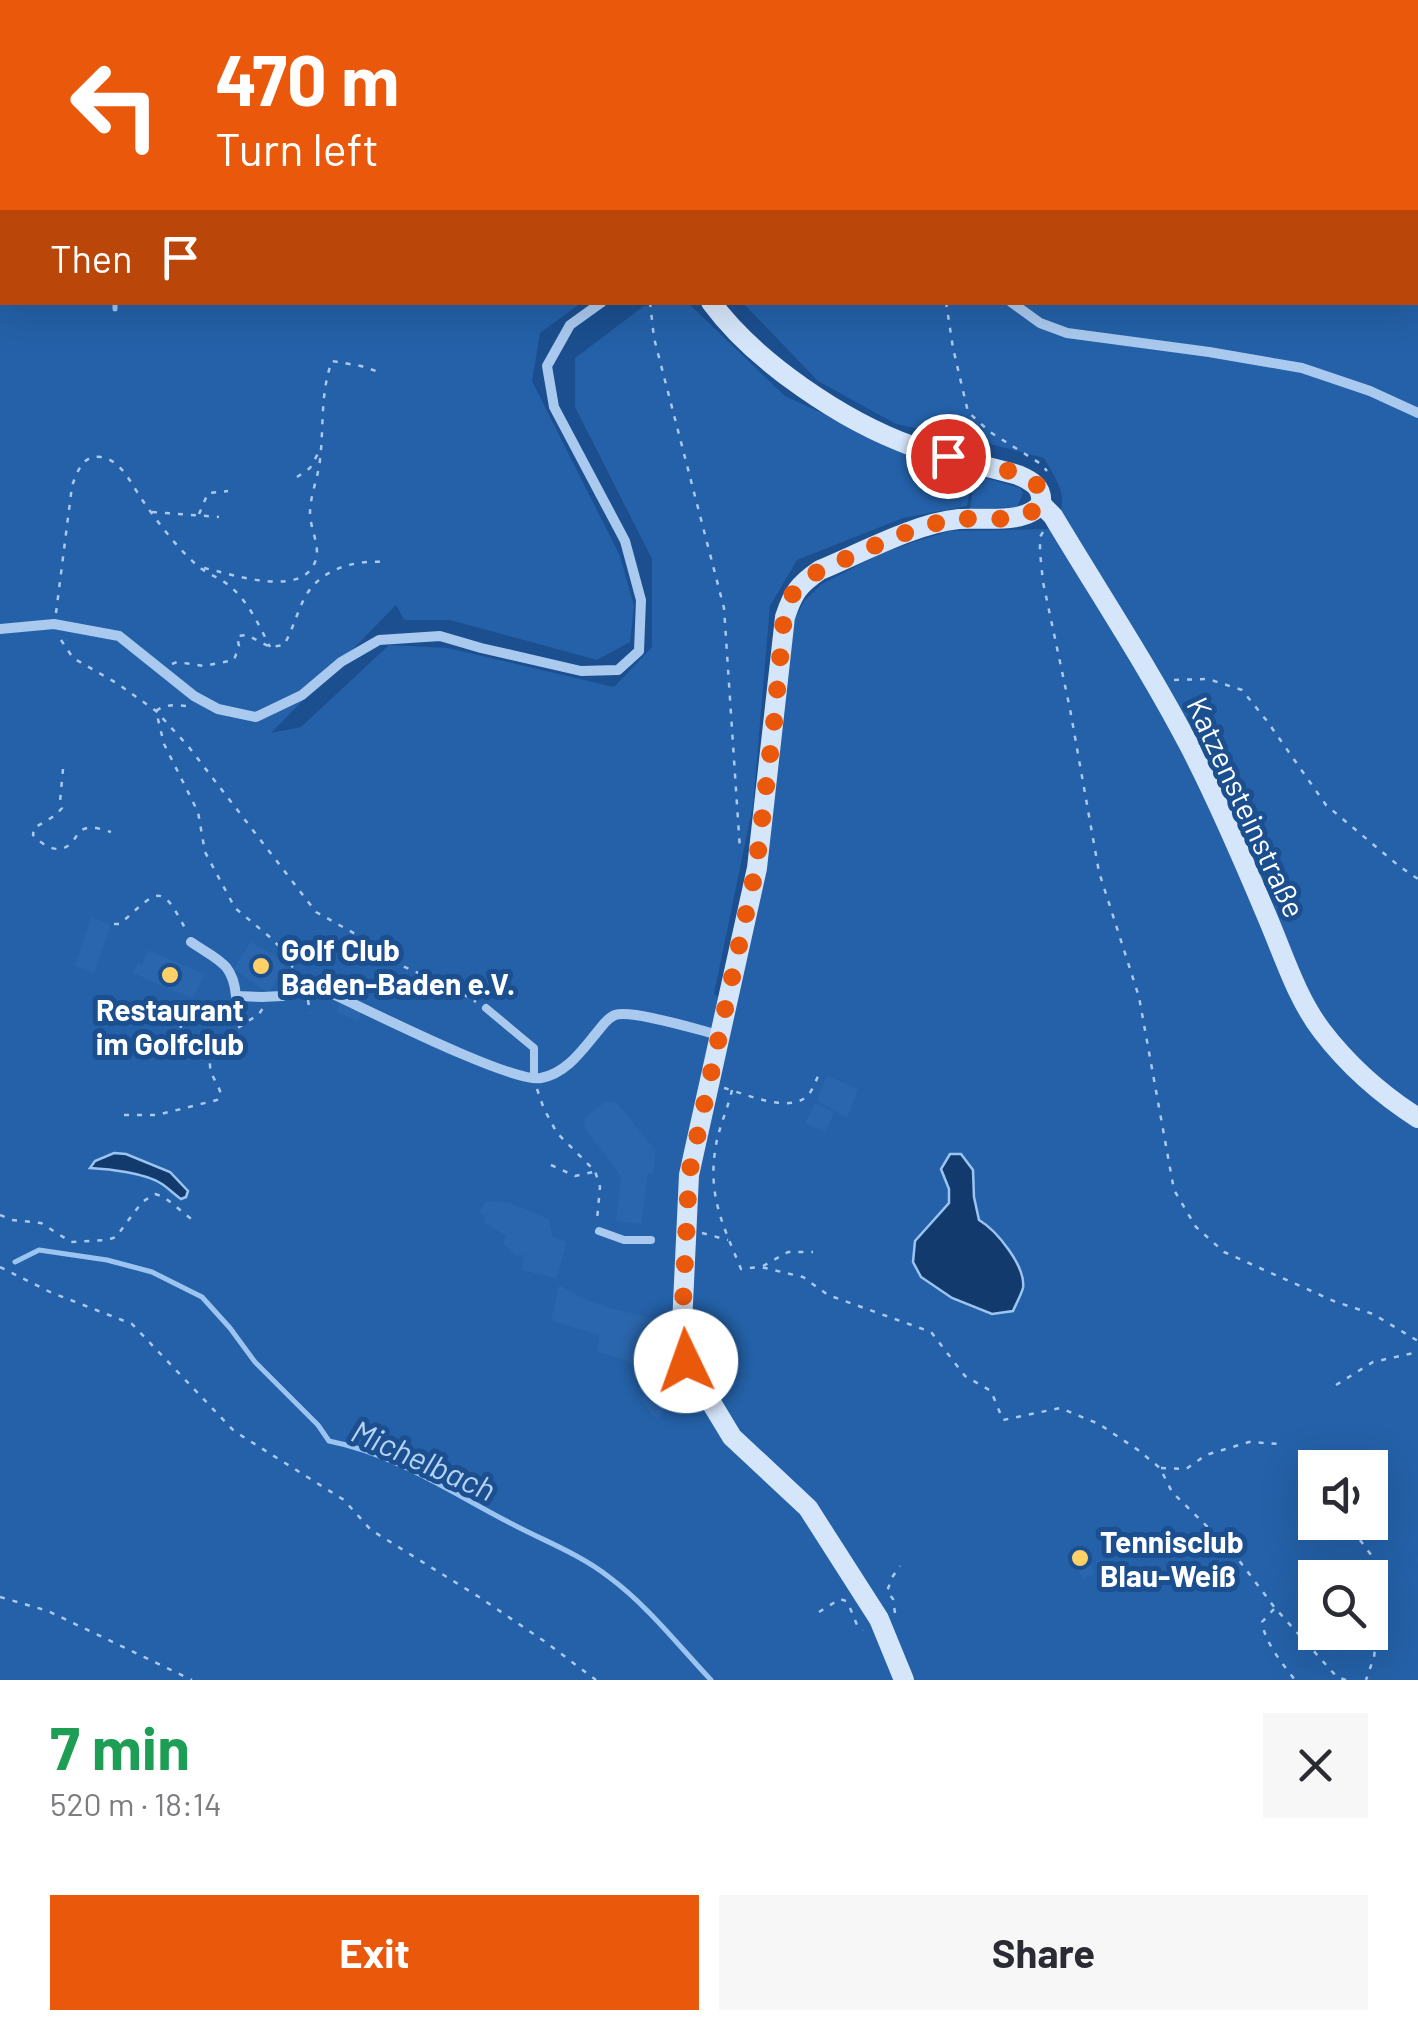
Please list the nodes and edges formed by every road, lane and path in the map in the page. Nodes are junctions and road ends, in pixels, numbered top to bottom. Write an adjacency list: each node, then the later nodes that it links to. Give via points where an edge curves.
1 (598, 305): 23 (street, via 570,325 546,366 554,407 625,540 641,600 638,650 618,670 580,670 440,636 379,640 302,695 256,717)
2 (650, 305): 27 (path, via 724,608)
3 (714, 305): 12 (main road, Katzensteinstraße, via 760,354 838,411 912,446 1034,482)
4 (946, 305): 10 (path, via 968,412)
5 (1015, 305): 7 (street, via 1067,333 1302,368)
6 (379, 372): 8 (path, via 332,361)
7 (1418, 413)
8 (321, 449): 9 (path); 17 (path, via 310,513 316,560 309,570 281,582)
9 (297, 477)
10 (1052, 478)
11 (228, 491): 14 (path, via 208,493)
12 (1047, 510): 22 (main road, Katzensteinstraße); 35 (main road, via 926,526 820,570 793,593 784,617 756,868); 54 (path, via 1040,537 1043,582 1100,872 1139,997 1174,1190 1196,1226 1224,1252 1373,1314)
13 (150, 512): 14 (path); 17 (path); 18 (path, via 110,459 88,458 78,468)
14 (198, 515): 15 (path)
15 (219, 517)
16 (385, 562): 20 (path, via 343,566 320,579 284,646)
17 (199, 566): 20 (path, via 233,588)
18 (54, 624): 19 (street); 21 (street, via 119,636); 24 (path, via 73,658)
19 (0, 629)
20 (270, 647): 21 (path, via 238,636 234,660 177,662)
21 (162, 670): 23 (street)
22 (1152, 680): 28 (path, via 1208,679 1242,690 1326,805); 42 (main road, Katzensteinstraße, via 1237,844 1320,1029 1350,1064)
23 (194, 696): 24 (path, via 188,706)
24 (156, 712): 31 (path, via 164,744 198,812 205,852 235,908 291,959); 33 (path, via 316,912)
25 (63, 769): 26 (path, via 62,808 32,835 61,848 88,828)
26 (111, 832)
27 (740, 848)
28 (1418, 878)
29 (114, 924): 30 (path, via 159,895 172,903)
30 (191, 942): 32 (street, via 226,966 236,996)
31 (296, 990): 32 (street); 38 (street, via 322,989 498,1070)
32 (262, 997): 36 (path, via 259,1014)
33 (486, 1008): 38 (lane, via 534,1048)
34 (182, 1023): 36 (path, via 176,1041)
35 (720, 1035): 38 (street, via 616,1014 571,1064); 39 (main road)
36 (215, 1049): 41 (path, via 210,1067 218,1100 157,1115)
37 (818, 1076): 40 (path, via 810,1093 793,1103)
38 (534, 1079): 44 (path, via 557,1133)
39 (708, 1085): 40 (path); 47 (main road, via 689,1174)
40 (732, 1090): 50 (path, via 713,1180)
41 (124, 1115)
42 (1418, 1118)
43 (552, 1166): 44 (path, via 575,1176)
44 (595, 1172): 48 (path)
45 (0, 1215): 46 (path, via 41,1223 71,1242 107,1240 155,1194)
46 (195, 1222)
47 (687, 1230): 50 (path); 65 (main road, via 686,1361 732,1438 808,1508)
48 (600, 1231): 49 (lane)
49 (651, 1240)
50 (730, 1241): 53 (path, via 741,1269)
51 (813, 1252): 53 (path, via 788,1252)
52 (0, 1266): 68 (path, via 132,1324 234,1431 344,1500 372,1530)
53 (762, 1267): 58 (path, via 803,1277 828,1295 931,1332 965,1376 991,1392 1003,1420 1060,1408 1099,1424)
54 (1418, 1342)
55 (1418, 1352): 56 (path, via 1373,1362)
56 (1336, 1385)
57 (1280, 1444): 58 (path, via 1248,1442 1186,1469)
58 (1160, 1468): 62 (path, via 1172,1492 1232,1551)
59 (1360, 1540): 72 (path, via 1375,1560 1376,1642)
60 (900, 1566): 65 (path, via 887,1591 896,1612)
61 (0, 1598): 67 (path, via 48,1611)
62 (1275, 1608): 66 (path); 70 (path, via 1262,1622 1264,1631)
63 (818, 1612): 64 (path, via 840,1599 848,1602)
64 (857, 1625)
65 (886, 1634): 69 (main road)
66 (1339, 1678): 71 (path)
67 (192, 1680)
68 (596, 1680)
69 (904, 1680)
70 (1295, 1680)
71 (1346, 1680)
72 (1366, 1680)

